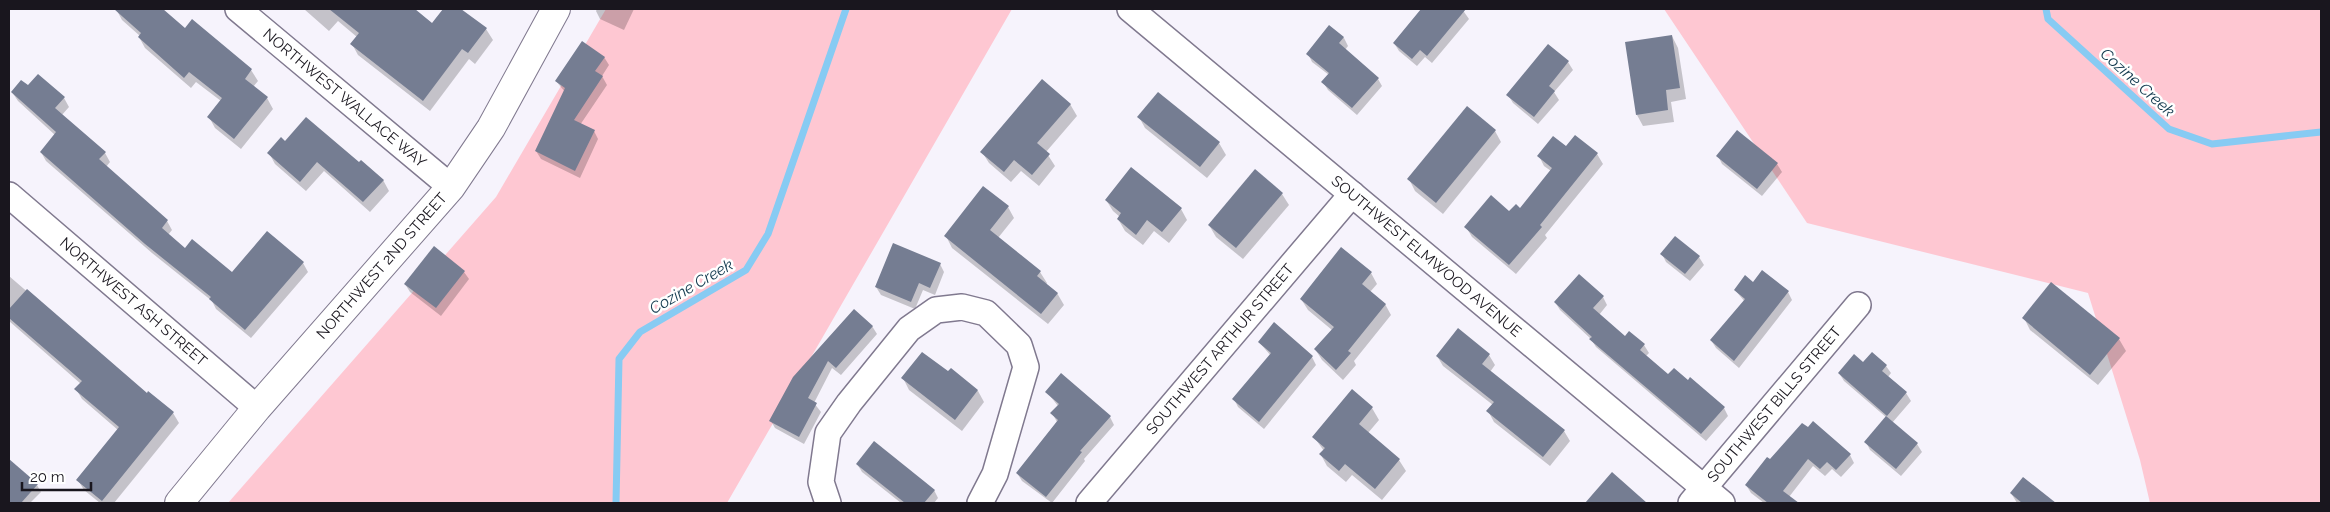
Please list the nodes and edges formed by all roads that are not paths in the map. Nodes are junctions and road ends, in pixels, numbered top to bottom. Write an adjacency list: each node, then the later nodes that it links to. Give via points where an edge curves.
1 (238, 9): 4 (street, NORTHWEST WALLACE WAY)
2 (556, 9): 4 (main road, NORTHWEST 2ND STREET, via 491,128)
3 (1130, 9): 5 (street, SOUTHWEST ELMWOOD AVENUE)
4 (450, 187): 8 (main road, NORTHWEST 2ND STREET)
5 (1352, 194): 9 (street, SOUTHWEST ELMWOOD AVENUE); 13 (street, SOUTHWEST ARTHUR STREET)
6 (9, 195): 8 (street, NORTHWEST ASH STREET)
7 (1858, 305): 9 (street, SOUTHWEST BILLS STREET)
8 (257, 408): 10 (main road, NORTHWEST 2ND STREET)
9 (1706, 498)
10 (179, 503)
11 (828, 503): 12 (street, via 821,482 828,433 848,403 909,329 936,310 962,307 986,313 1019,345 1026,367 995,474)
12 (980, 503)
13 (1088, 503)

